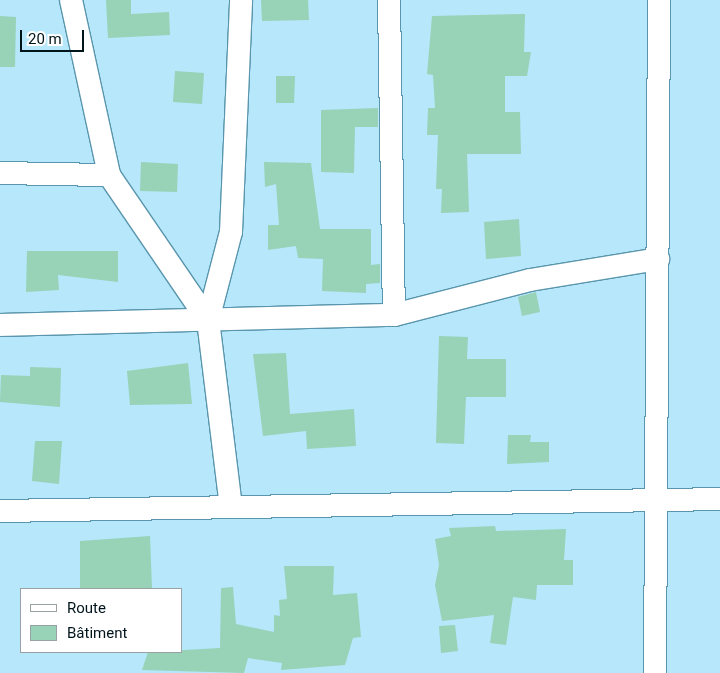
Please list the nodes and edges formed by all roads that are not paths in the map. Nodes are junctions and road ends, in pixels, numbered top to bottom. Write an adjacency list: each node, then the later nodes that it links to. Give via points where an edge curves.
1 (71, 0): 6 (street)
2 (241, 0): 9 (street, via 231,232)
3 (389, 0): 8 (street)
4 (658, 0): 7 (street)
5 (0, 173): 6 (street)
6 (110, 175): 9 (street)
7 (658, 259): 8 (street, via 530,280); 12 (street)
8 (394, 315): 9 (street)
9 (208, 320): 10 (street); 13 (street)
10 (0, 325)
11 (720, 499): 12 (street)
12 (656, 500): 13 (street); 15 (street)
13 (231, 507): 14 (street)
14 (0, 511)
15 (655, 673)

